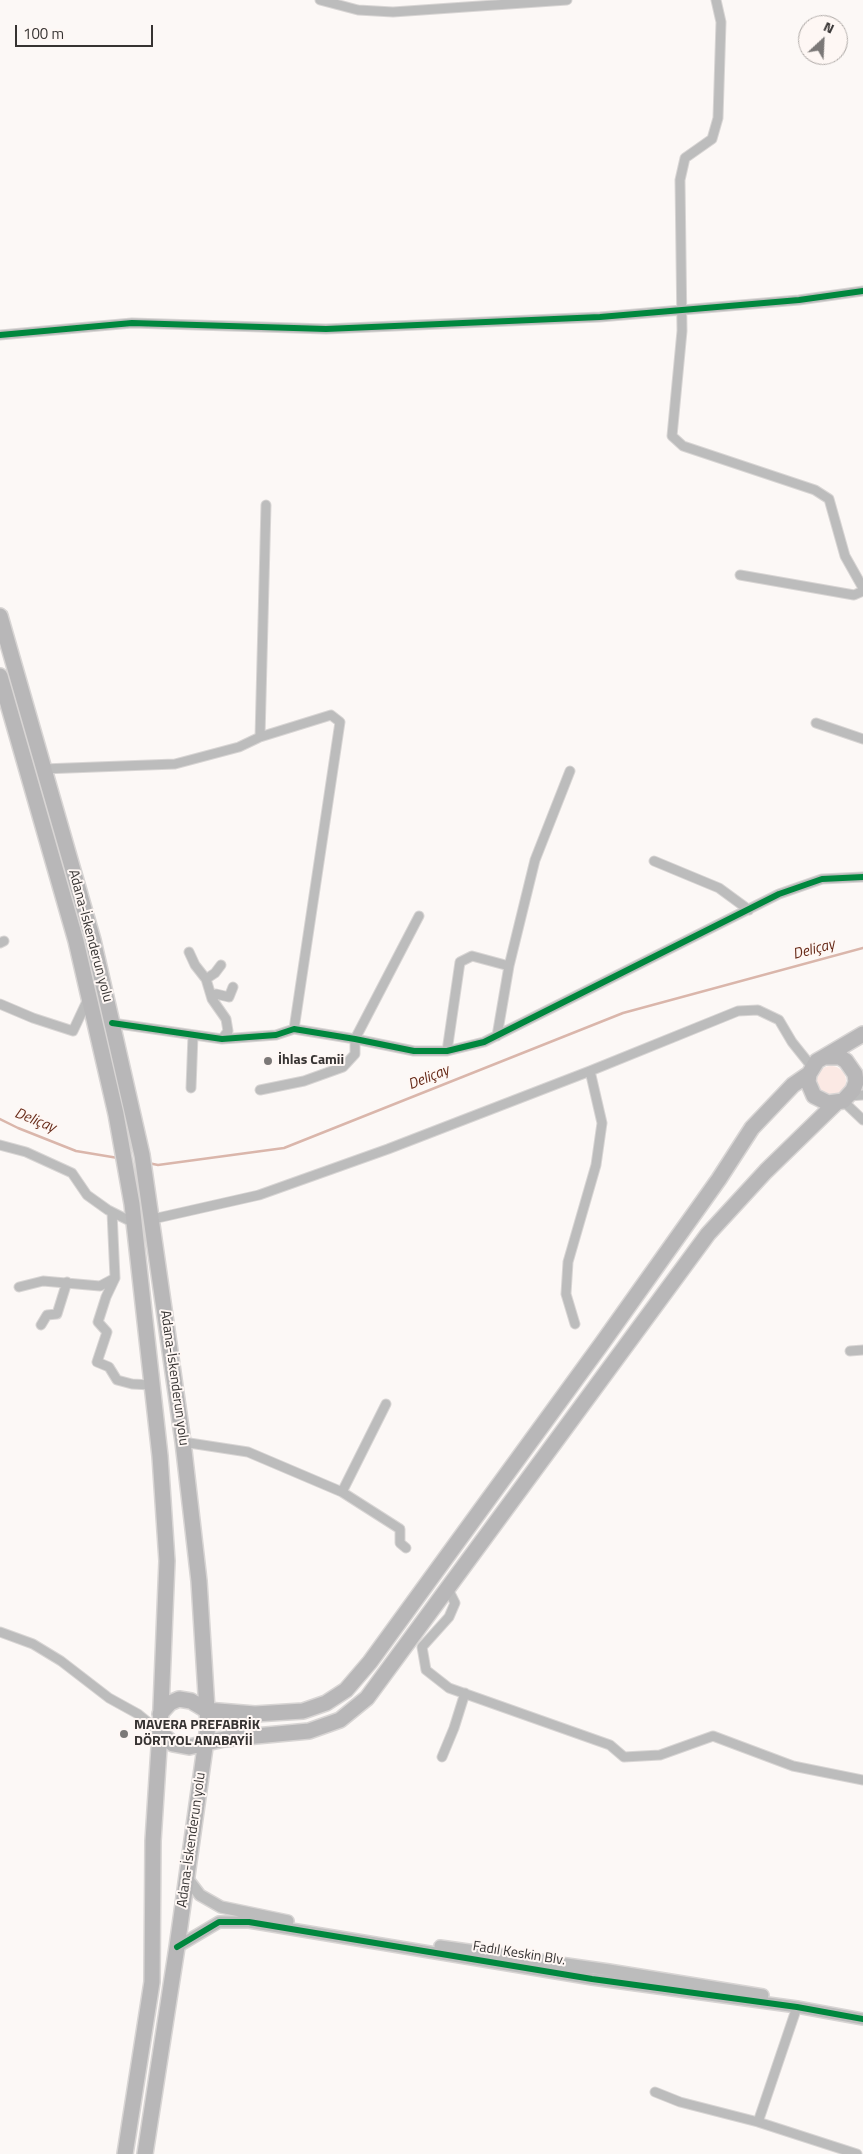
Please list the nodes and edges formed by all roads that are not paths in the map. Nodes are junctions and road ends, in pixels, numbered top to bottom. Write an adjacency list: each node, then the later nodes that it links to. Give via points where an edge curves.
1 (320, 0): 2 (street, via 358,10 393,12)
2 (567, 0)
3 (716, 0): 5 (street, via 721,22 718,118 712,139 685,158 680,180)
4 (863, 291): 5 (street)
5 (682, 310): 6 (street, via 600,317 326,329 132,323); 9 (street, via 672,436 683,446 815,490 829,500 845,556)
6 (0, 335)
7 (266, 505): 13 (street)
8 (740, 575): 9 (street, via 854,595)
9 (863, 590)
10 (0, 616): 15 (highway, Adana-İskenderun yolu)
11 (0, 676): 26 (highway, Adana-İskenderun yolu, via 76,941)
12 (816, 723): 14 (street)
13 (260, 737): 15 (street, via 175,764); 30 (street, via 331,715 340,722)
14 (863, 739)
15 (43, 769): 29 (highway, Adana-İskenderun yolu, via 93,940)
16 (570, 771): 23 (street, via 535,860)
17 (654, 861): 19 (street, via 720,888)
18 (863, 877): 19 (street, via 822,880 780,894)
19 (749, 910): 33 (street)
20 (419, 916): 35 (street)
21 (189, 952): 24 (street)
22 (221, 964): 24 (street)
23 (509, 966): 33 (street); 36 (street, via 472,956 460,962)
24 (206, 979): 27 (street)
25 (233, 987): 27 (street, via 229,997 216,994)
26 (88, 999): 28 (street, via 73,1031); 47 (highway, Adana-İskenderun yolu, via 116,1114)
27 (212, 999): 34 (street, via 226,1019 228,1031)
28 (0, 1004)
29 (112, 1023): 32 (street); 46 (highway, Adana-İskenderun yolu)
30 (294, 1029): 34 (street); 35 (street)
31 (863, 1034): 37 (highway)
32 (193, 1035): 34 (street); 40 (street)
33 (497, 1036): 36 (street)
34 (222, 1039)
35 (355, 1039): 36 (street, via 414,1051); 41 (street, via 355,1054 343,1067 304,1081)
36 (447, 1051)
37 (824, 1057): 38 (highway); 42 (highway, via 840,1057 852,1067 856,1082)
38 (810, 1070): 39 (street, via 779,1020 758,1010 738,1011); 42 (highway, via 808,1082 814,1096 828,1103); 63 (highway, via 752,1128 609,1334 370,1662 346,1690 326,1703 303,1711 255,1714)
39 (590, 1071): 46 (street, via 259,1195); 51 (street, via 602,1123 596,1165 568,1262 566,1294)
40 (191, 1088)
41 (260, 1090)
42 (851, 1095): 43 (street); 60 (highway, via 766,1171 708,1234)
43 (863, 1120)
44 (0, 1145): 45 (street, via 26,1152 72,1173 87,1195)
45 (112, 1212): 47 (street); 48 (street)
46 (153, 1219): 57 (highway, Adana-İskenderun yolu)
47 (134, 1222): 55 (highway, Adana-İskenderun yolu)
48 (115, 1278): 49 (street, via 100,1286); 55 (street, via 98,1322 107,1332 97,1362 109,1367 117,1380)
49 (67, 1282): 50 (street, via 43,1281); 52 (street, via 57,1314 47,1315)
50 (19, 1287)
51 (575, 1324)
52 (41, 1325)
53 (863, 1350): 54 (street)
54 (850, 1351)
55 (151, 1385): 64 (highway, Adana-İskenderun yolu, via 160,1456 167,1561)
56 (386, 1404): 58 (street)
57 (184, 1442): 58 (street, via 248,1452); 63 (highway, Adana-İskenderun yolu, via 199,1581)
58 (342, 1492): 59 (street, via 400,1529 400,1543)
59 (406, 1548)
60 (448, 1589): 62 (street, via 455,1603 449,1617 422,1647 426,1670 449,1688); 66 (highway, via 367,1698 340,1720 309,1731)
61 (0, 1632): 65 (street, via 33,1644 61,1661)
62 (465, 1693): 67 (street); 68 (street, via 610,1745 624,1757 660,1755 713,1736 793,1766)
63 (206, 1710): 64 (highway, via 191,1701 179,1699 170,1702); 66 (highway, Adana-İskenderun yolu)
64 (160, 1714): 65 (highway, Adana-İskenderun yolu)
65 (160, 1732): 66 (highway, via 173,1744 189,1747); 76 (highway, Adana-İskenderun yolu, via 153,1840 152,1982)
66 (205, 1742): 69 (highway, Adana-İskenderun yolu)
67 (442, 1757)
68 (863, 1780)
69 (187, 1878): 70 (highway, Adana-İskenderun yolu); 72 (street, Fadıl Keskin Blv., via 200,1895 221,1907 342,1932 608,1970)
70 (177, 1947): 71 (street, Fadıl Keskin Blv., via 219,1922 249,1922 592,1979); 77 (highway, Adana-İskenderun yolu)
71 (797, 2007): 73 (street, Fadıl Keskin Blv.); 75 (street)
72 (863, 2012)
73 (863, 2019)
74 (655, 2092): 75 (street, via 680,2102)
75 (758, 2122): 78 (street)
76 (125, 2154)
77 (145, 2154)
78 (857, 2154)

